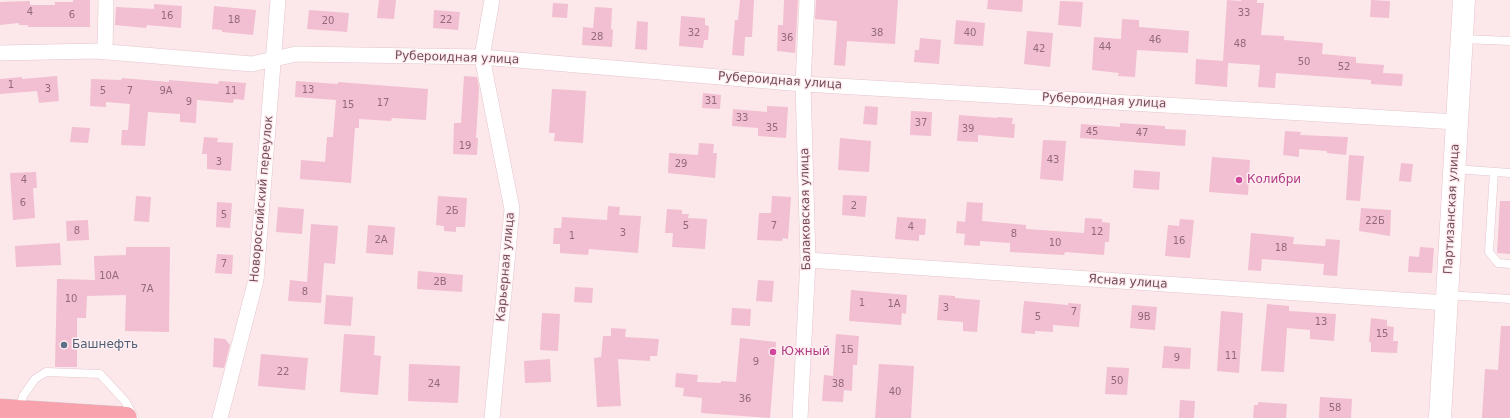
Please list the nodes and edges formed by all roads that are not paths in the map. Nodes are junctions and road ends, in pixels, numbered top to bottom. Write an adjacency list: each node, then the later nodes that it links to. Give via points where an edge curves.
1 (106, 0): 8 (street)
2 (278, 0): 11 (street, Новороссийский переулок)
3 (492, 0): 10 (street, Карьерная улица)
4 (807, 0): 12 (street, Балаковская улица)
5 (1464, 0): 6 (street, Партизанская улица)
6 (1462, 39): 7 (lane); 13 (street, Партизанская улица)
7 (1510, 42)
8 (105, 52): 9 (street, Рубероидная улица); 11 (street, Рубероидная улица, via 252,64)
9 (0, 53)
10 (482, 57): 11 (street, Рубероидная улица, via 296,54); 12 (street, Рубероидная улица); 25 (street, Карьерная улица, via 512,209)
11 (275, 59): 24 (street, Новороссийский переулок, via 256,280)
12 (803, 84): 13 (street, Рубероидная улица); 17 (street, Балаковская улица)
13 (1457, 122): 14 (street, Партизанская улица)
14 (1454, 169): 15 (lane); 19 (street, Партизанская улица)
15 (1494, 172): 16 (lane); 18 (lane, via 1489,252 1498,263)
16 (1510, 173)
17 (808, 260): 19 (street, Ясная улица); 26 (street, Балаковская улица)
18 (1510, 264)
19 (1447, 299): 20 (lane); 27 (street, Партизанская улица)
20 (1510, 299)
21 (10, 411): 22 (main road); 23 (lane, via 35,379 46,372 100,374 126,401)
22 (126, 418)
23 (134, 418)
24 (220, 418)
25 (492, 418)
26 (800, 418)
27 (1440, 418)

